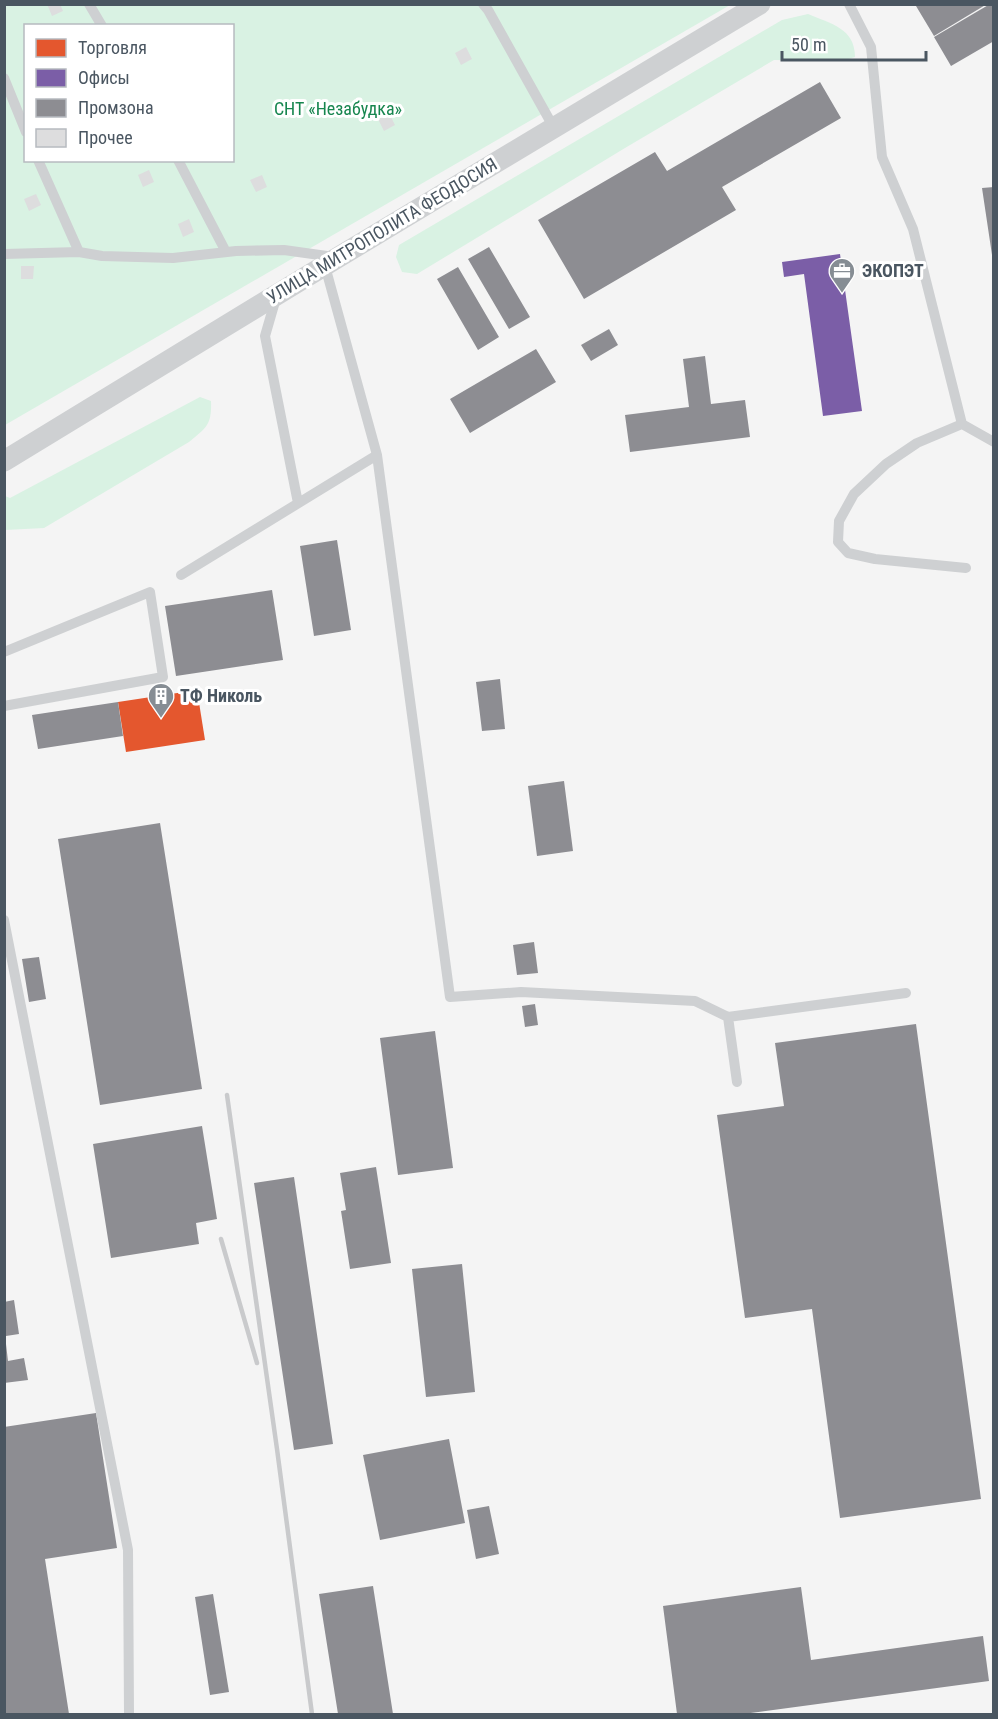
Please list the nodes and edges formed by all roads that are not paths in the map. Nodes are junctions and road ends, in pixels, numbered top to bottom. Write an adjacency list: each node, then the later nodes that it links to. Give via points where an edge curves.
1 (88, 4): 5 (lane)
2 (483, 4): 8 (lane)
3 (760, 4): 8 (street, УЛИЦА МИТРОПОЛИТА ФЕОДОСИЯ)
4 (849, 4): 16 (lane, via 870,47 882,157 913,229)
5 (101, 24)
6 (4, 78): 7 (lane)
7 (24, 127)
8 (554, 128): 14 (street, УЛИЦА МИТРОПОЛИТА ФЕОДОСИЯ)
9 (39, 162): 11 (lane)
10 (179, 162): 12 (lane)
11 (79, 252): 12 (lane, via 173,258); 13 (lane)
12 (226, 252): 14 (lane, via 284,250)
13 (4, 254)
14 (331, 262): 15 (street, УЛИЦА МИТРОПОЛИТА ФЕОДОСИЯ); 18 (lane)
15 (277, 294): 19 (street, УЛИЦА МИТРОПОЛИТА ФЕОДОСИЯ); 20 (lane, via 265,336)
16 (962, 424): 17 (lane); 21 (lane, via 917,443 886,464 854,494 839,521 838,542 848,553 875,559)
17 (993, 442)
18 (377, 455): 20 (lane); 27 (lane, via 450,997 521,992 695,1001)
19 (4, 461)
20 (298, 503): 22 (lane)
21 (966, 568)
22 (181, 575)
23 (4, 652): 24 (lane, via 150,592 163,677)
24 (4, 705)
25 (4, 920): 29 (lane, via 129,1550)
26 (906, 993): 27 (lane)
27 (729, 1017): 28 (lane)
28 (737, 1082)
29 (129, 1714)

